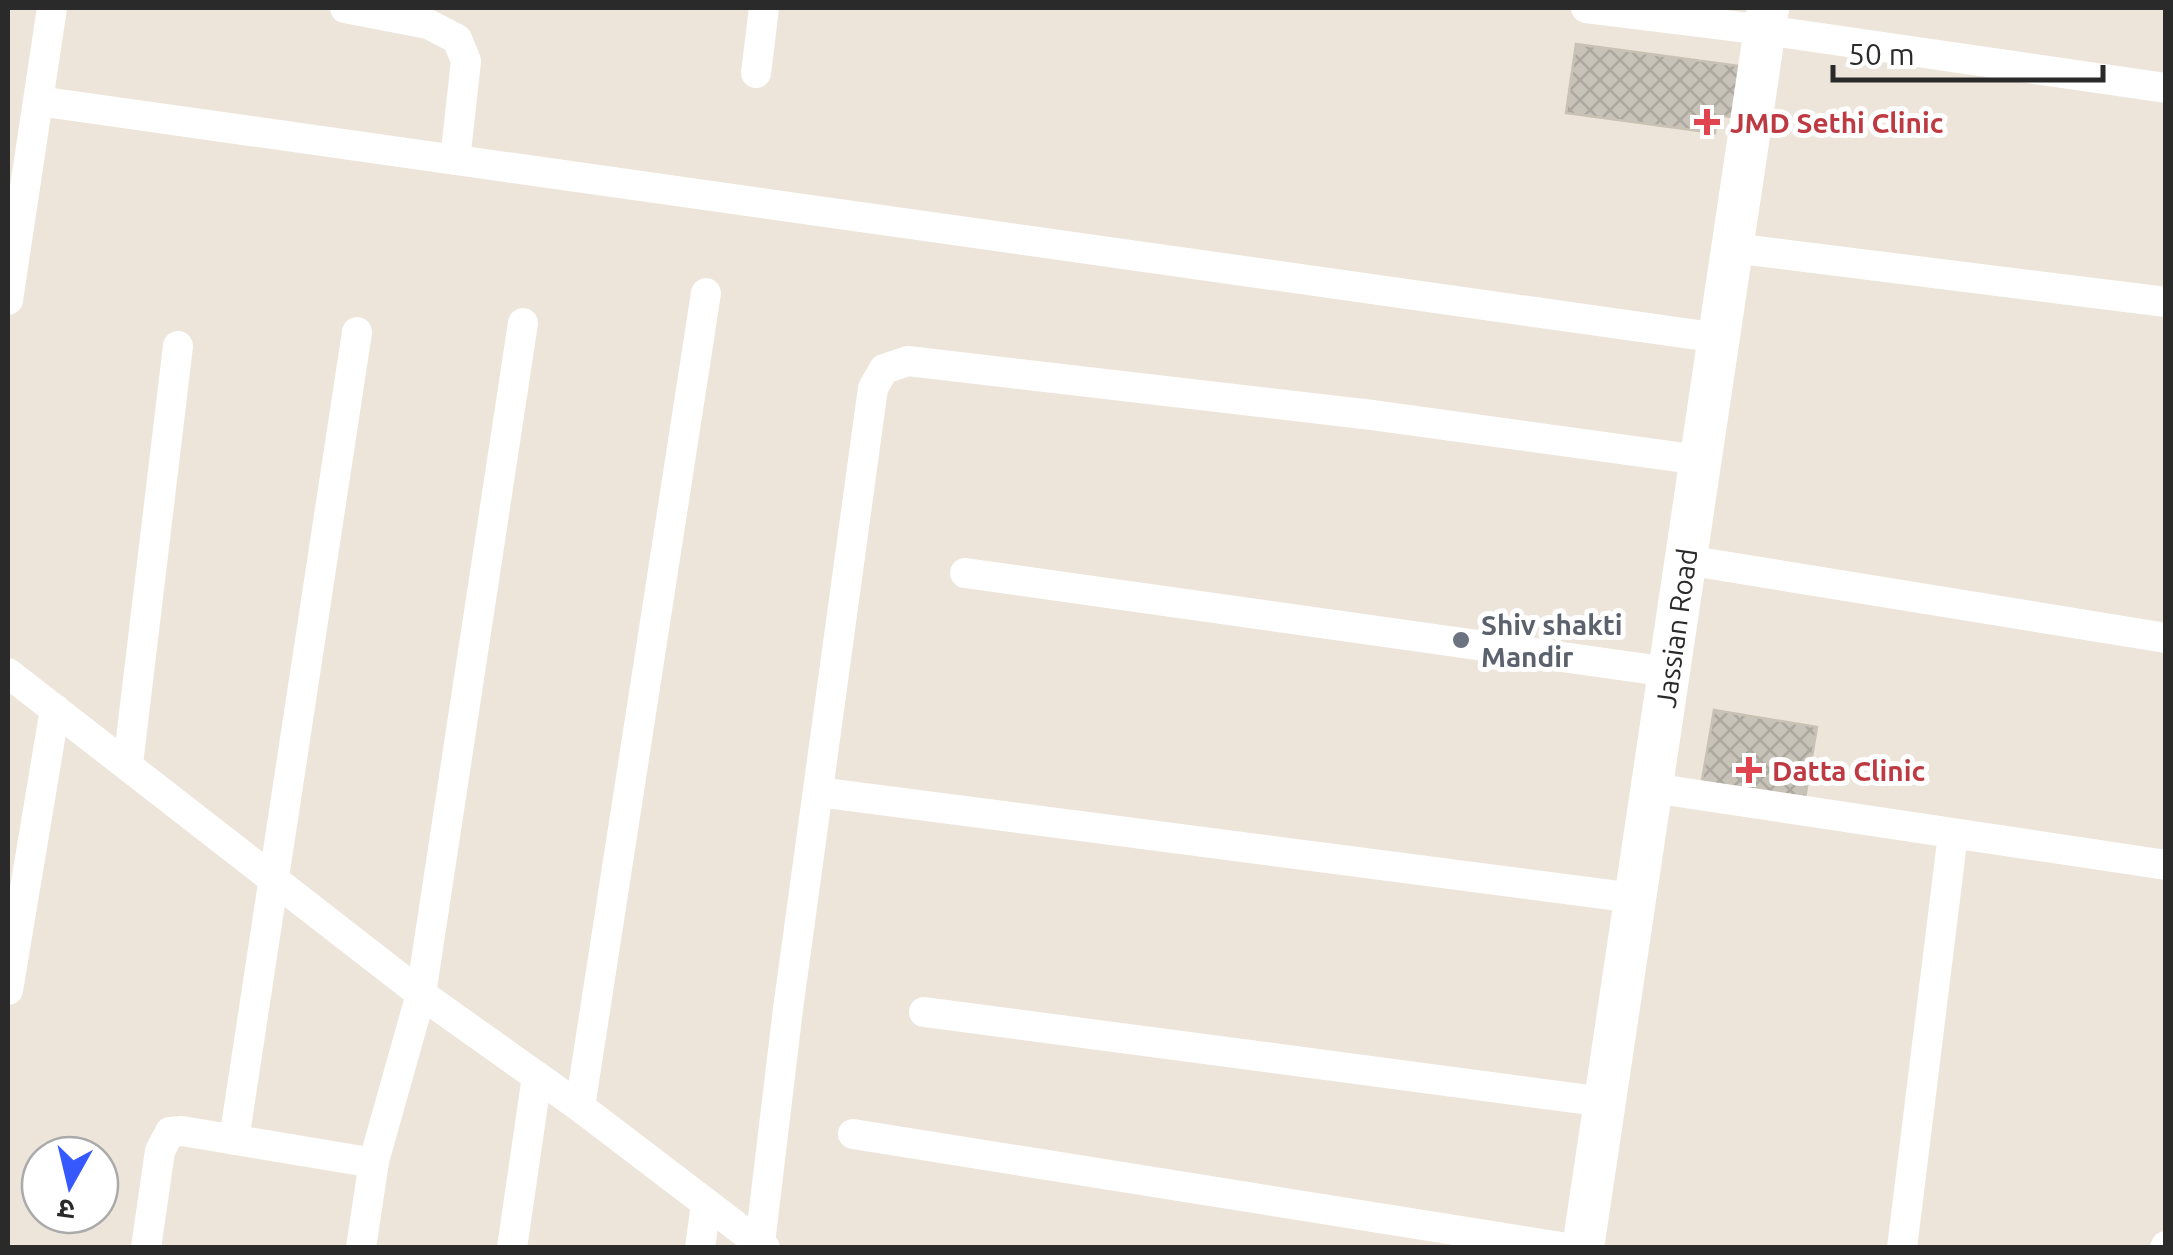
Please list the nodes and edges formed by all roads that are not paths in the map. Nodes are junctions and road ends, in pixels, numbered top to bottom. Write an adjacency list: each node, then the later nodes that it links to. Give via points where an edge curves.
1 (52, 8): 8 (street)
2 (345, 8): 9 (street, via 428,24 457,38 466,61)
3 (764, 8): 6 (street)
4 (1586, 8): 5 (street)
5 (1767, 19): 7 (street); 10 (street, Jassian Road)
6 (756, 73)
7 (2166, 88)
8 (38, 101): 9 (street); 12 (street)
9 (455, 160): 16 (street)
10 (1732, 248): 13 (street); 16 (street, Jassian Road)
11 (706, 293): 37 (street)
12 (8, 300)
13 (2166, 302)
14 (523, 323): 33 (street)
15 (356, 332): 30 (street)
16 (1719, 338): 18 (street, Jassian Road)
17 (178, 346): 25 (street)
18 (1700, 460): 19 (street, Jassian Road); 27 (street, via 908,360 893,364 874,388)
19 (1686, 560): 21 (street); 22 (street, Jassian Road)
20 (965, 573): 22 (street)
21 (2166, 638)
22 (1669, 672): 26 (street, Jassian Road)
23 (8, 673): 24 (street)
24 (54, 709): 25 (street); 32 (street)
25 (128, 764): 30 (street)
26 (1652, 788): 28 (street); 31 (street, Jassian Road)
27 (819, 792): 31 (street); 42 (street)
28 (1953, 834): 29 (street); 49 (street)
29 (2166, 865)
30 (274, 878): 33 (street); 39 (street)
31 (1635, 898): 36 (street, Jassian Road)
32 (8, 990)
33 (421, 994): 35 (street); 40 (street)
34 (924, 1012): 36 (street)
35 (536, 1076): 37 (street); 45 (street)
36 (1605, 1102): 48 (street, Jassian Road)
37 (580, 1107): 41 (street)
38 (853, 1134): 47 (street)
39 (234, 1140): 40 (street); 43 (street, via 182,1131 163,1140)
40 (374, 1163): 44 (street)
41 (706, 1204): 42 (street); 46 (street)
42 (763, 1246)
43 (146, 1248)
44 (361, 1248)
45 (512, 1248)
46 (700, 1248)
47 (1567, 1248)
48 (1583, 1248)
49 (1902, 1248)

